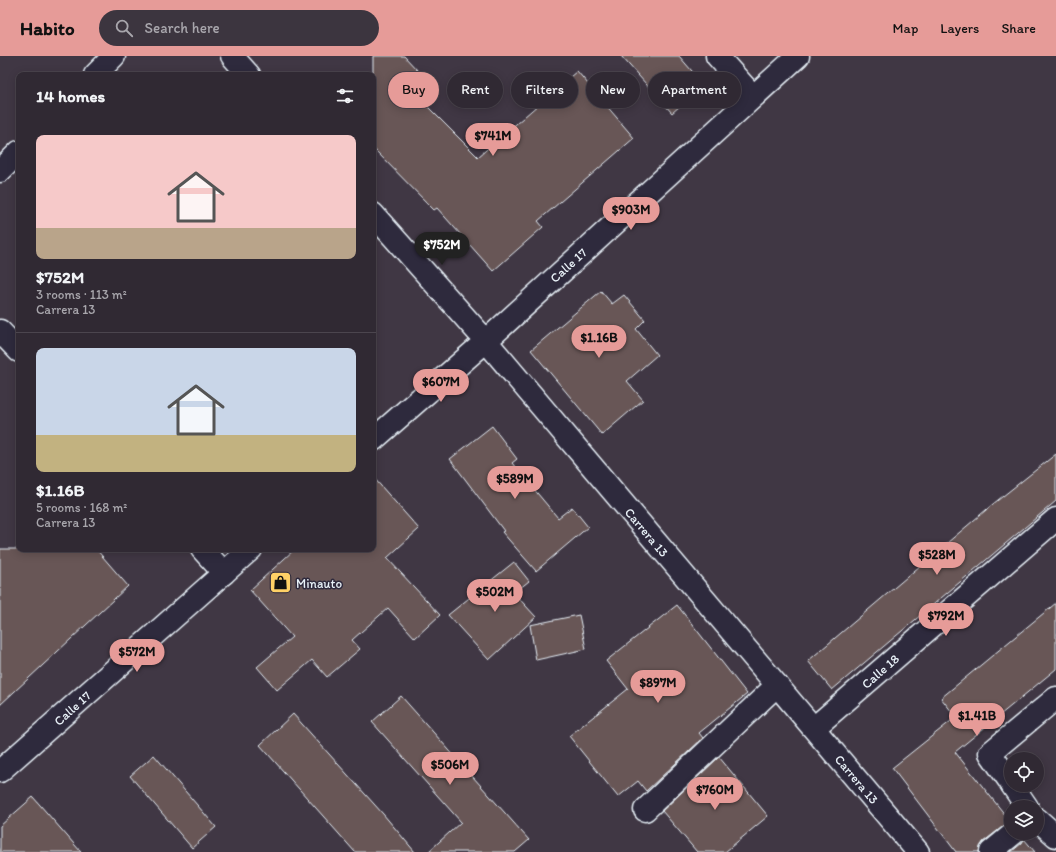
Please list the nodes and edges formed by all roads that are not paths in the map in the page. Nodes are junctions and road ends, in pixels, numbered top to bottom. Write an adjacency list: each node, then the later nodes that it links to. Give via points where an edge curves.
1 (114, 56): 5 (street)
2 (232, 56): 6 (street)
3 (717, 56): 7 (street)
4 (798, 56): 7 (street, Calle 17)
5 (99, 72)
6 (246, 72)
7 (753, 96): 12 (street, Calle 17)
8 (16, 155): 9 (street)
9 (0, 171)
10 (376, 217): 12 (street, Carrera 13)
11 (0, 331): 13 (street)
12 (486, 341): 14 (street, Calle 17); 19 (street, Carrera 13)
13 (16, 349)
14 (376, 437)
15 (1056, 519): 21 (street, Calle 18)
16 (205, 552): 18 (street)
17 (248, 552): 18 (street, Calle 17)
18 (224, 573): 22 (street, Calle 17)
19 (777, 685): 21 (street, Carrera 13); 24 (street)
20 (1056, 698): 23 (street, via 990,753)
21 (814, 728): 28 (street, Carrera 13)
22 (0, 772)
23 (1004, 773)
24 (644, 810)
25 (1044, 825): 26 (street)
26 (1056, 836)
27 (1006, 840): 29 (street)
28 (918, 852)
29 (991, 852)

